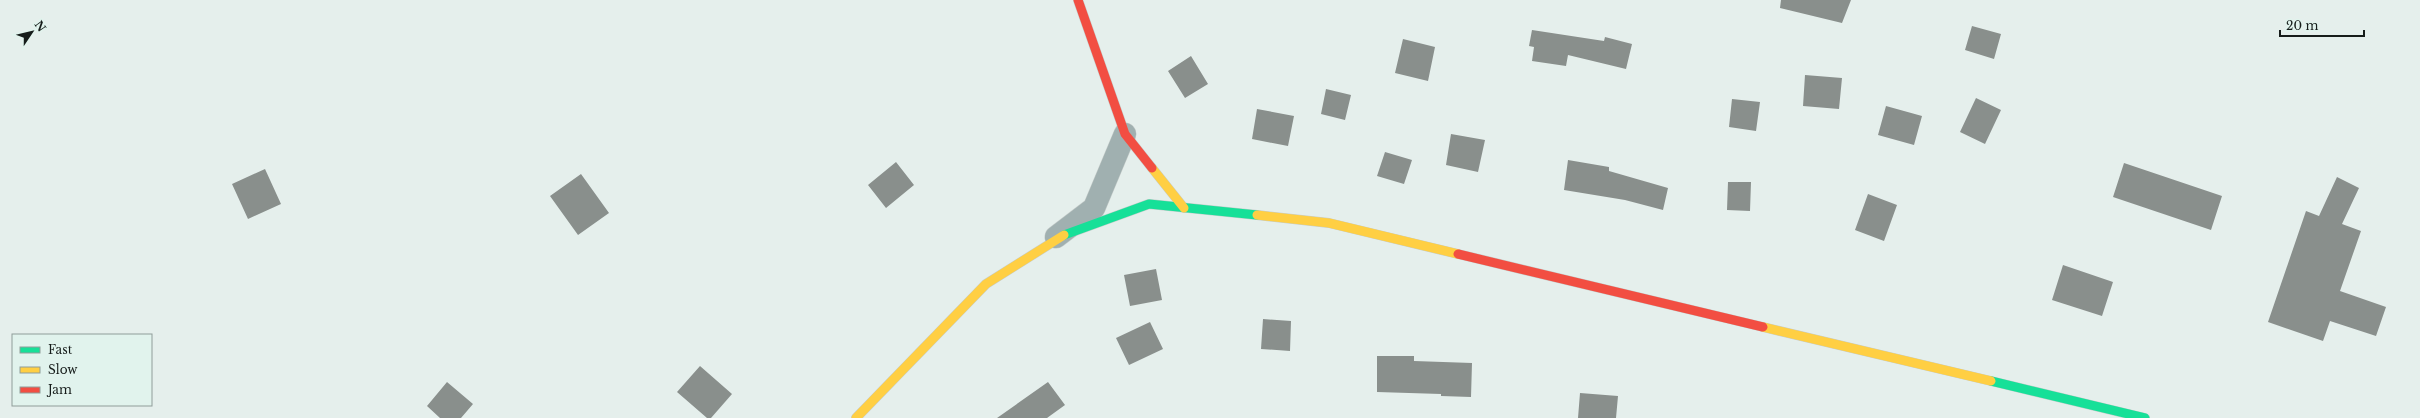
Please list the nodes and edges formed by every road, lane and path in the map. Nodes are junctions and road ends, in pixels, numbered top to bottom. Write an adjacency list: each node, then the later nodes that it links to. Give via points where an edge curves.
1 (1078, 0): 2 (street)
2 (1125, 134): 3 (street); 4 (street, via 1094,208)
3 (1184, 208): 4 (street, via 1149,204 1063,236); 6 (street, via 1329,223)
4 (1033, 254): 5 (street, via 986,284)
5 (856, 418)
6 (2145, 418)

